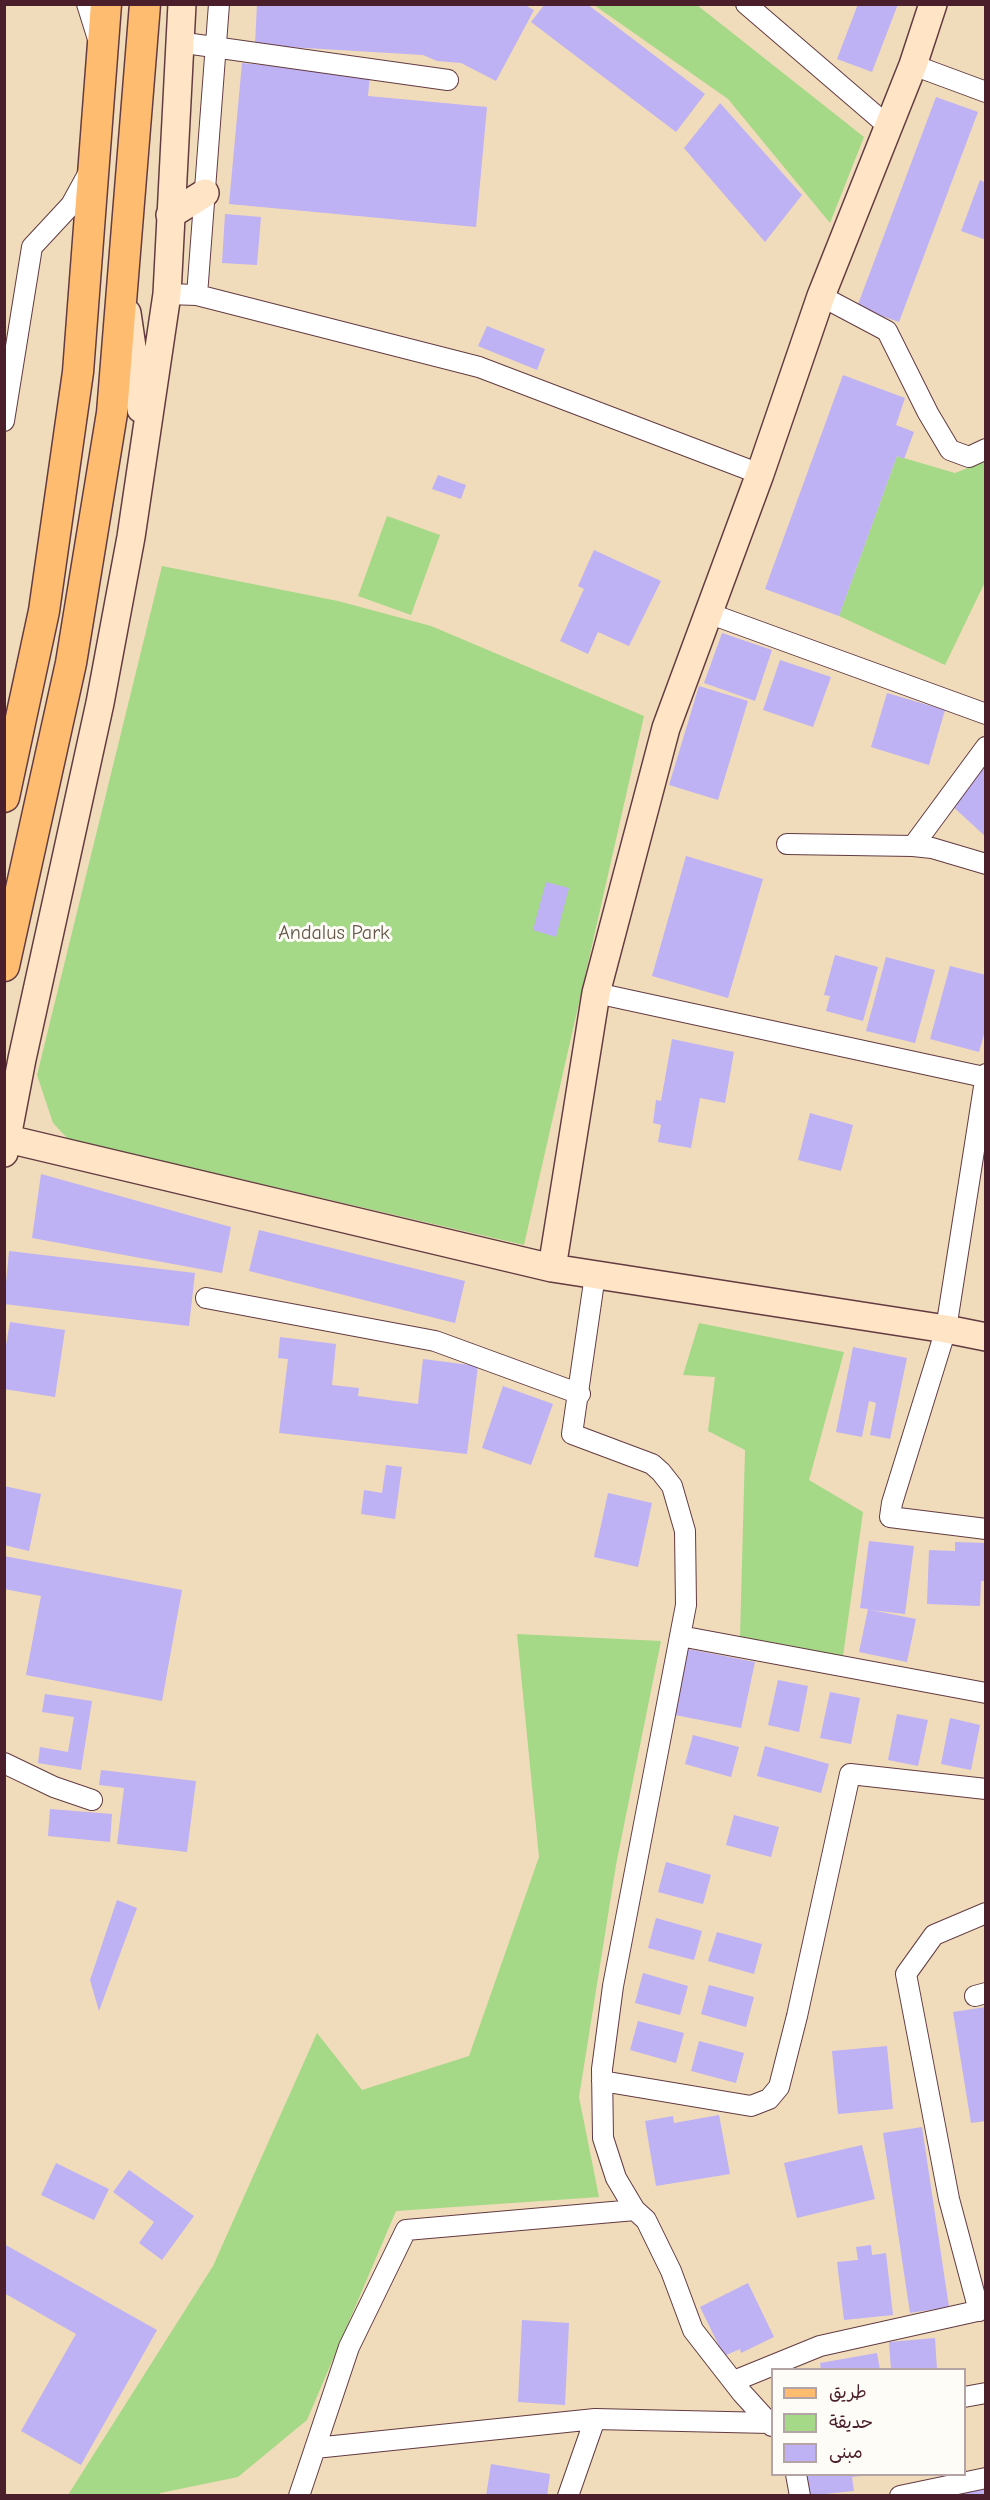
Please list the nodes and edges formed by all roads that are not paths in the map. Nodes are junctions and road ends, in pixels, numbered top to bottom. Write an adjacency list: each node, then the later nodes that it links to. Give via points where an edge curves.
1 (87, 4): 10 (street)
2 (106, 4): 10 (main road)
3 (145, 4): 18 (main road)
4 (182, 4): 8 (street)
5 (219, 4): 9 (street)
6 (746, 4): 14 (street)
7 (933, 4): 11 (street)
8 (178, 42): 9 (street); 17 (street)
9 (217, 47): 12 (street); 16 (street)
10 (102, 55): 15 (main road)
11 (913, 65): 13 (street); 14 (street)
12 (448, 80)
13 (986, 92)
14 (888, 126): 21 (street)
15 (94, 164): 22 (street, via 71,205 32,247); 29 (main road, via 78,372 44,611)
16 (205, 193): 17 (street); 20 (street)
17 (170, 215): 19 (street)
18 (123, 282): 23 (street); 33 (main road, via 112,413 72,652)
19 (167, 294): 20 (street); 23 (street)
20 (197, 295): 25 (street, via 479,367)
21 (820, 296): 24 (street, via 887,331 950,450 969,457); 25 (street)
22 (4, 421)
23 (145, 440): 36 (street, via 100,703)
24 (986, 449)
25 (760, 474): 26 (street)
26 (708, 613): 27 (street); 34 (street, via 666,728)
27 (986, 714)
28 (986, 747): 31 (street)
29 (4, 797)
30 (787, 844): 31 (street)
31 (913, 846): 32 (street)
32 (986, 864)
33 (4, 966)
34 (596, 993): 35 (street); 37 (street)
35 (985, 1076): 40 (street)
36 (6, 1146): 37 (street)
37 (552, 1268): 38 (street)
38 (594, 1275): 40 (street); 42 (street)
39 (206, 1298): 42 (street, via 435,1341)
40 (946, 1329): 41 (street); 43 (street, via 890,1517)
41 (986, 1337)
42 (580, 1394): 44 (street, via 572,1434 652,1464 672,1486 685,1532 686,1605)
43 (986, 1529)
44 (680, 1636): 45 (street); 50 (street, via 614,1986)
45 (986, 1694)
46 (4, 1763): 48 (street)
47 (986, 1789): 50 (street, via 850,1774 792,2036 779,2087 769,2099 751,2106)
48 (92, 1800)
49 (986, 1913): 52 (street, via 934,1935 906,1974 949,2199)
50 (602, 2081): 51 (street, via 603,2138 616,2178)
51 (635, 2210): 53 (street, via 646,2220 656,2240 693,2330); 58 (street, via 406,2230 349,2347)
52 (982, 2310): 53 (street, via 820,2346)
53 (734, 2381): 57 (street)
54 (986, 2393): 55 (street)
55 (966, 2397)
56 (596, 2419): 57 (street); 58 (street); 62 (street)
57 (771, 2425)
58 (315, 2448): 61 (street)
59 (796, 2476): 63 (street)
60 (986, 2478): 64 (street)
61 (299, 2496)
62 (568, 2496)
63 (800, 2496)
64 (900, 2496)

